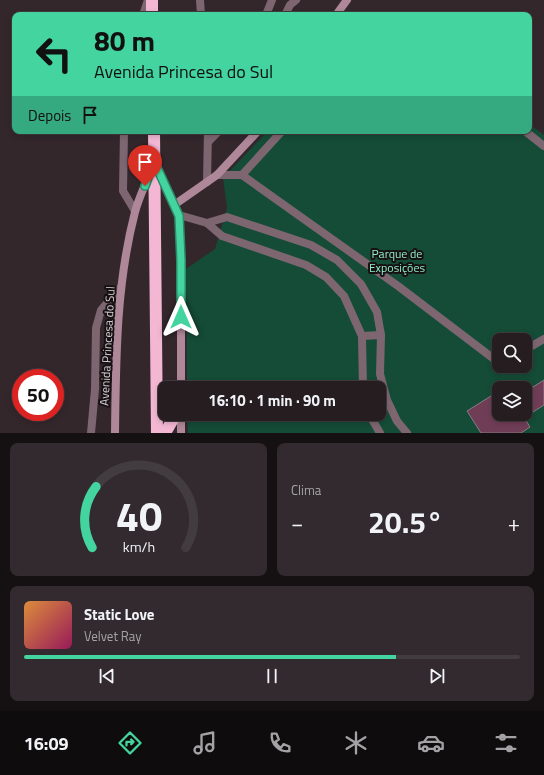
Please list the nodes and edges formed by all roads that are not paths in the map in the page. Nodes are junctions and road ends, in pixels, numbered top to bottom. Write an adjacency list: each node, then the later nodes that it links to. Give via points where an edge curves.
1 (148, 0): 7 (lane)
2 (152, 0): 8 (highway)
3 (200, 0): 9 (lane)
4 (272, 0): 10 (lane)
5 (296, 0): 11 (lane)
6 (348, 0): 12 (main road)
7 (143, 12)
8 (152, 12)
9 (201, 12)
10 (267, 12)
11 (286, 12)
12 (338, 12)
13 (124, 134): 27 (lane, via 123,191)
14 (154, 134): 22 (highway)
15 (208, 134): 20 (lane)
16 (216, 134): 20 (lane)
17 (255, 134): 23 (main road)
18 (279, 134): 24 (lane)
19 (529, 134): 21 (lane)
20 (208, 142): 25 (lane)
21 (544, 146)
22 (154, 161): 26 (main road); 27 (main road, Avenida Princesa do Sul); 43 (highway)
23 (218, 175): 24 (lane); 25 (main road)
24 (242, 175): 35 (lane, via 398,286)
25 (207, 182): 26 (main road)
26 (174, 205): 28 (main road)
27 (135, 211): 30 (main road, Avenida Princesa do Sul)
28 (179, 216): 29 (lane); 36 (main road)
29 (207, 223): 31 (lane, via 227,217 311,245 337,260 361,284 377,312); 32 (lane, via 222,236 306,265 326,277 344,296)
30 (121, 287): 41 (lane, via 101,310 96,328); 42 (main road, Avenida Princesa do Sul, via 117,332)
31 (381, 334): 32 (lane); 47 (lane, via 380,374 387,400 397,421)
32 (362, 336): 37 (lane)
33 (544, 339): 34 (lane)
34 (532, 346)
35 (492, 357)
36 (181, 381)
37 (363, 381)
38 (172, 421): 44 (highway)
39 (181, 421): 45 (main road)
40 (373, 421): 46 (lane)
41 (91, 433)
42 (115, 433)
43 (157, 433)
44 (165, 433)
45 (181, 433)
46 (380, 433)
47 (407, 433)

